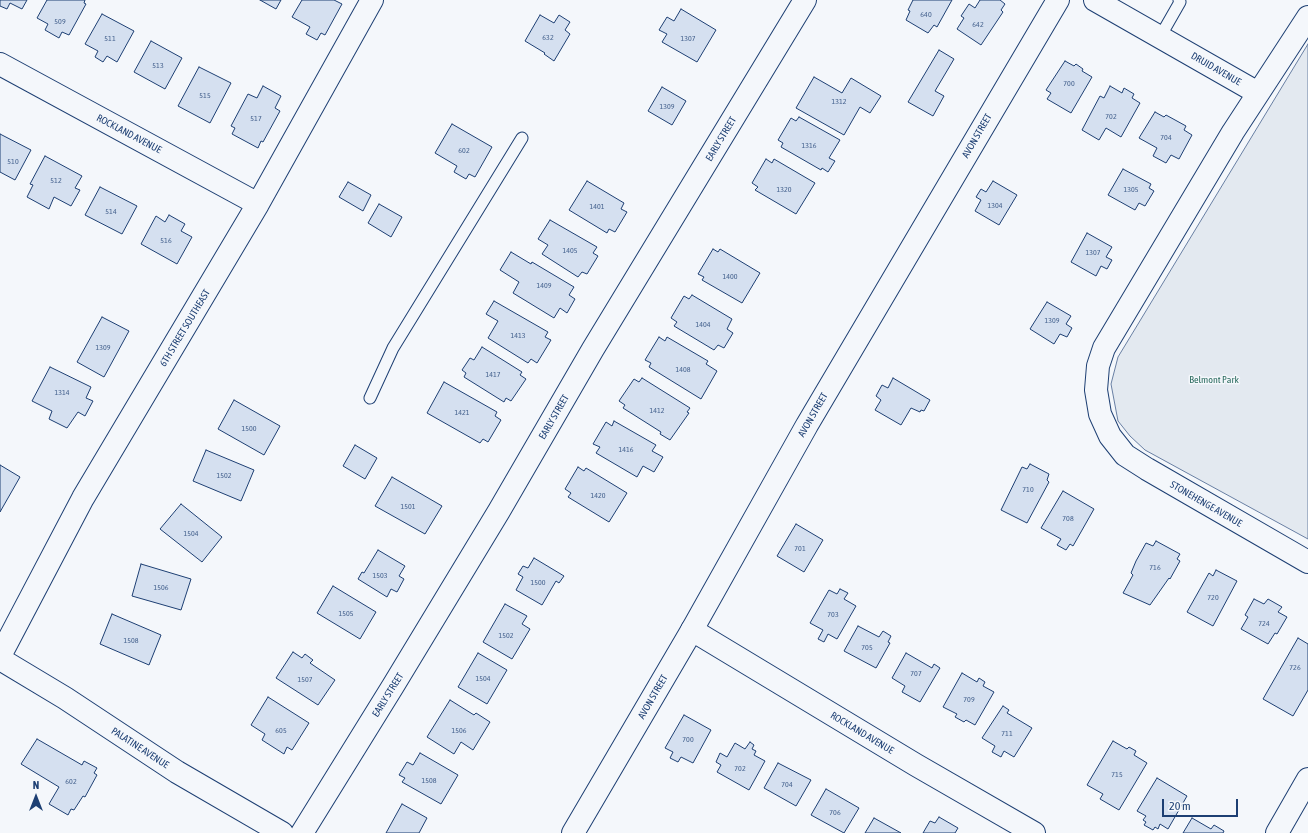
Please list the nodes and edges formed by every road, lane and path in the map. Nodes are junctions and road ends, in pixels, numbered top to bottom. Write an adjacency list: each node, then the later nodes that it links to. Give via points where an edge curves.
1 (372, 0): 11 (street, 6TH STREET SOUTHEAST)
2 (805, 0): 18 (street, EARLY STREET, via 593,349 410,659)
3 (1058, 0): 14 (street, AVON STREET, via 811,418)
4 (1095, 0): 7 (street, DRUID AVENUE)
5 (1178, 1): 7 (lane)
6 (1308, 17): 9 (street)
7 (1160, 37): 9 (street, DRUID AVENUE)
8 (0, 64): 11 (street, ROCKLAND AVENUE)
9 (1258, 93): 13 (street, STONEHENGE AVENUE, via 1104,348 1098,366 1096,390 1100,414 1110,436 1125,455)
10 (522, 138): 12 (lane, via 393,348)
11 (258, 204): 15 (street, 6TH STREET SOUTHEAST, via 87,491)
12 (370, 398)
13 (1308, 562)
14 (692, 630): 19 (street, AVON STREET); 20 (street, ROCKLAND AVENUE)
15 (2, 648): 17 (street, PALATINE AVENUE, via 65,698 177,772)
16 (1308, 779): 21 (street)
17 (282, 833)
18 (302, 833)
19 (573, 833)
20 (1034, 833)
21 (1277, 833)

